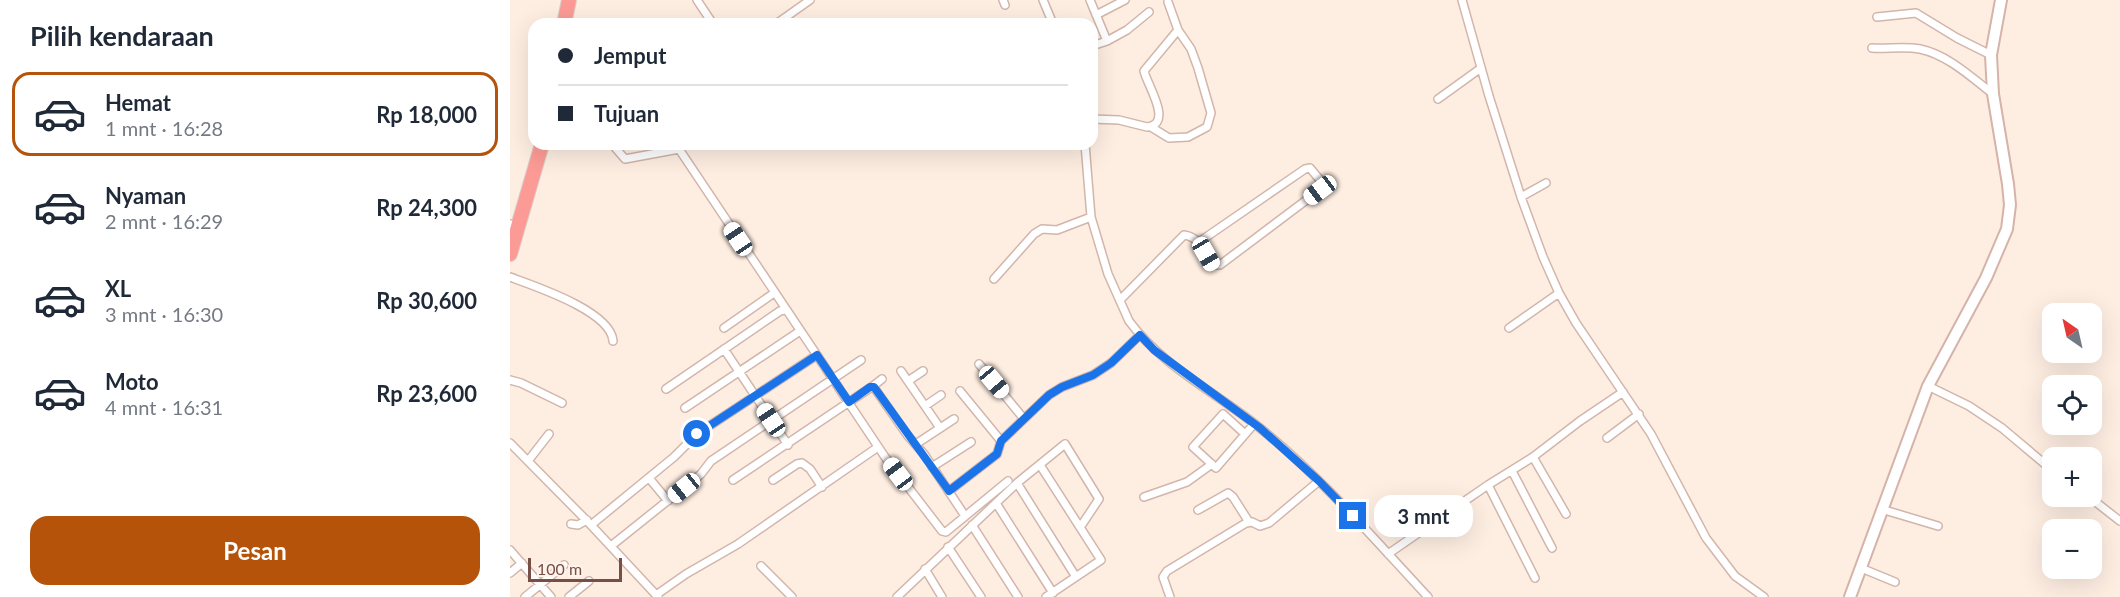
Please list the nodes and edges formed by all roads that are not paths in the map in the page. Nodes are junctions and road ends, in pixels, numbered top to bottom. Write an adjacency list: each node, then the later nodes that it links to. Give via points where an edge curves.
1 (569, 0): 14 (highway)
2 (577, 0): 15 (highway)
3 (697, 0): 16 (street)
4 (810, 0): 17 (street)
5 (1043, 0): 18 (street)
6 (1090, 0): 12 (street)
7 (1125, 0): 12 (street)
8 (1462, 0): 26 (street)
9 (2001, 0): 25 (street)
10 (1168, 2): 21 (street)
11 (1149, 12): 22 (street)
12 (1096, 15): 19 (street)
13 (1877, 17): 25 (street, via 1916,13)
14 (565, 18)
15 (573, 18)
16 (708, 18)
17 (784, 18)
18 (1050, 18)
19 (1097, 18)
20 (1098, 20): 22 (street)
21 (1178, 30): 30 (street, via 1144,71 1160,116); 30 (street, via 1191,49 1211,113 1207,127 1188,137 1169,138)
22 (1107, 41): 23 (street)
23 (1098, 44)
24 (1872, 48): 27 (street, via 1931,52)
25 (1991, 55): 27 (street)
26 (1481, 68): 28 (street); 38 (street)
27 (1993, 94): 66 (street, via 2008,184 2009,220 1994,260)
28 (1438, 99)
29 (1098, 119): 30 (street)
30 (1151, 127)
31 (533, 150): 40 (highway)
32 (540, 150): 42 (highway)
33 (617, 150): 34 (street, via 625,159)
34 (669, 150)
35 (680, 150): 45 (street)
36 (1085, 150): 39 (street)
37 (1546, 183): 38 (street)
38 (1521, 197): 46 (street)
39 (1091, 217): 44 (street, via 1034,234); 47 (street)
40 (510, 225)
41 (1199, 242): 41 (street, via 1213,266 1220,265 1325,186 1310,168 1305,169); 47 (street, via 1185,235)
42 (510, 254)
43 (510, 277): 53 (street, via 579,306 604,323)
44 (994, 279)
45 (774, 293): 48 (street); 49 (street)
46 (1559, 293): 50 (street); 69 (street)
47 (1120, 300): 52 (street)
48 (785, 310): 51 (street); 54 (street)
49 (724, 328)
50 (1509, 328)
51 (800, 331): 55 (street); 60 (street)
52 (1140, 335): 78 (street, via 1111,363 1055,391); 80 (street, via 1154,350)
53 (613, 340)
54 (724, 349): 60 (street); 67 (street)
55 (817, 355): 61 (street); 70 (street)
56 (861, 360): 61 (street)
57 (979, 364): 78 (street)
58 (901, 371): 64 (street)
59 (923, 371): 64 (street)
60 (739, 372): 70 (street); 75 (street)
61 (833, 378): 72 (street); 79 (street)
62 (510, 380): 73 (street)
63 (882, 380): 65 (street)
64 (908, 381): 74 (street)
65 (873, 386): 72 (street); 88 (street)
66 (1928, 386): 93 (street, via 1969,406); 111 (street)
67 (666, 389)
68 (960, 392): 85 (street)
69 (1623, 392): 76 (street); 91 (street)
70 (755, 395): 79 (street); 98 (street, via 697,434)
71 (941, 395): 74 (street)
72 (849, 402): 89 (street); 90 (street)
73 (561, 404)
74 (925, 406): 81 (street)
75 (685, 408)
76 (1639, 414): 84 (street); 150 (street, via 1716,553 1734,576)
77 (954, 419): 81 (street)
78 (1024, 419): 85 (street)
79 (771, 420): 89 (street); 108 (street, via 711,460 701,474)
80 (1254, 424): 83 (street); 102 (street)
81 (940, 428): 88 (street)
82 (549, 434): 92 (street)
83 (1245, 434): 94 (street, via 1216,468); 94 (street, via 1223,414 1193,447)
84 (1608, 438)
85 (1001, 441): 106 (street, via 997,454)
86 (971, 442): 96 (street)
87 (510, 443): 92 (street)
88 (916, 444): 96 (street)
89 (788, 445): 99 (street)
90 (878, 447): 105 (street); 114 (street, via 942,531 946,532)
91 (1533, 457): 97 (street); 113 (street)
92 (528, 461): 117 (street)
93 (2042, 462)
94 (1212, 464): 107 (street, via 1187,482)
95 (1040, 465): 103 (street); 120 (street); 120 (street, via 1065,444 1099,499)
96 (932, 467): 106 (street)
97 (1512, 471): 104 (street); 124 (street)
98 (649, 478): 108 (street); 117 (street)
99 (733, 480)
100 (773, 480): 105 (street, via 802,463)
101 (1008, 481): 114 (street)
102 (1319, 481): 116 (street, via 1269,523 1260,526); 126 (street)
103 (1017, 483): 109 (street); 133 (street)
104 (1488, 485): 126 (street); 134 (street)
105 (822, 487): 140 (street)
106 (949, 491): 114 (street)
107 (1144, 497)
108 (668, 501): 122 (street)
109 (996, 503): 119 (street); 139 (street)
110 (2102, 507): 115 (street)
111 (1881, 509): 121 (street); 130 (street)
112 (1198, 510): 116 (street, via 1228,494)
113 (1566, 514)
114 (965, 516)
115 (2120, 521)
116 (1249, 522): 148 (street, via 1164,573)
117 (589, 523): 118 (street); 122 (street)
118 (571, 524)
119 (972, 525): 123 (street); 147 (street)
120 (1081, 526): 133 (street, via 1101,560)
121 (1938, 526)
122 (611, 546): 140 (street)
123 (948, 547): 131 (street); 146 (street)
124 (1552, 548)
125 (510, 550): 127 (street)
126 (1388, 554): 149 (street)
127 (522, 563): 132 (street); 137 (street)
128 (564, 564): 137 (street)
129 (761, 566): 144 (street)
130 (1861, 568): 136 (street); 151 (street)
131 (925, 569): 138 (street); 145 (street)
132 (510, 573)
133 (1076, 577): 139 (street)
134 (1535, 578)
135 (589, 581): 143 (street)
136 (1895, 582)
137 (540, 584): 141 (street); 142 (street)
138 (901, 595)
139 (1049, 595)
140 (657, 596)
141 (525, 597)
142 (551, 597)
143 (569, 597)
144 (792, 597)
145 (942, 597)
146 (981, 597)
147 (1018, 597)
148 (1170, 597)
149 (1428, 597)
150 (1764, 597)
151 (1850, 597)

